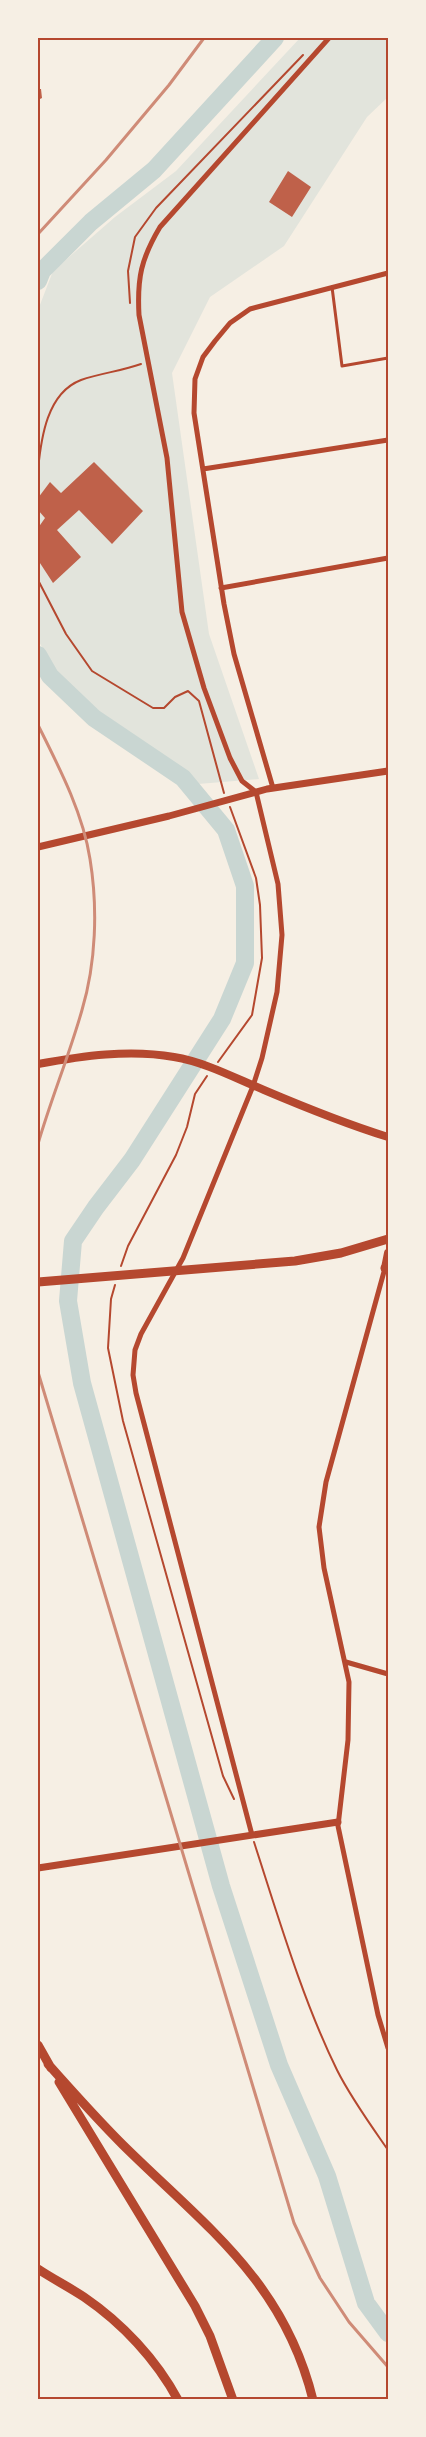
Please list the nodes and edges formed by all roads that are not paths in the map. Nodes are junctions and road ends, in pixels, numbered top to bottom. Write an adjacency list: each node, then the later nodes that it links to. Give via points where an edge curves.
1 (329, 38): 11 (street, via 160,227 139,275 139,315 167,458 182,612 204,688 230,758 242,781)
2 (388, 273): 3 (street)
3 (332, 287): 4 (lane, via 342,366); 6 (street, via 250,309 239,315 203,357 195,379 194,413)
4 (388, 358)
5 (388, 440): 6 (street)
6 (203, 469): 8 (street)
7 (388, 558): 8 (street)
8 (221, 588): 10 (street, via 234,654)
9 (388, 771): 10 (street)
10 (273, 788): 11 (street)
11 (256, 792): 12 (street); 14 (street, via 278,884 282,958 270,1027)
12 (38, 847)
13 (38, 1064): 14 (main road, via 80,1056 176,1057)
14 (253, 1086): 15 (main road); 23 (street, via 183,1258 141,1334 135,1350 133,1375)
15 (388, 1137)
16 (388, 1239): 19 (main road, via 341,1253 295,1261)
17 (388, 1253): 18 (main road)
18 (387, 1269): 20 (street, via 321,1507 320,1542)
19 (38, 1282)
20 (346, 1662): 21 (street); 22 (street, via 350,1708)
21 (388, 1674)
22 (338, 1822): 23 (street); 26 (street, via 374,1998)
23 (252, 1836): 24 (street)
24 (38, 1868)
25 (38, 2045): 27 (main road)
26 (388, 2048)
27 (48, 2064): 32 (main road, via 195,2306); 33 (main road, via 122,2144 255,2277 285,2324 305,2371)
28 (38, 2269): 30 (main road)
29 (38, 2274): 30 (main road)
30 (59, 2283): 31 (main road, via 83,2297 125,2330 162,2373)
31 (178, 2400)
32 (233, 2400)
33 (313, 2400)

